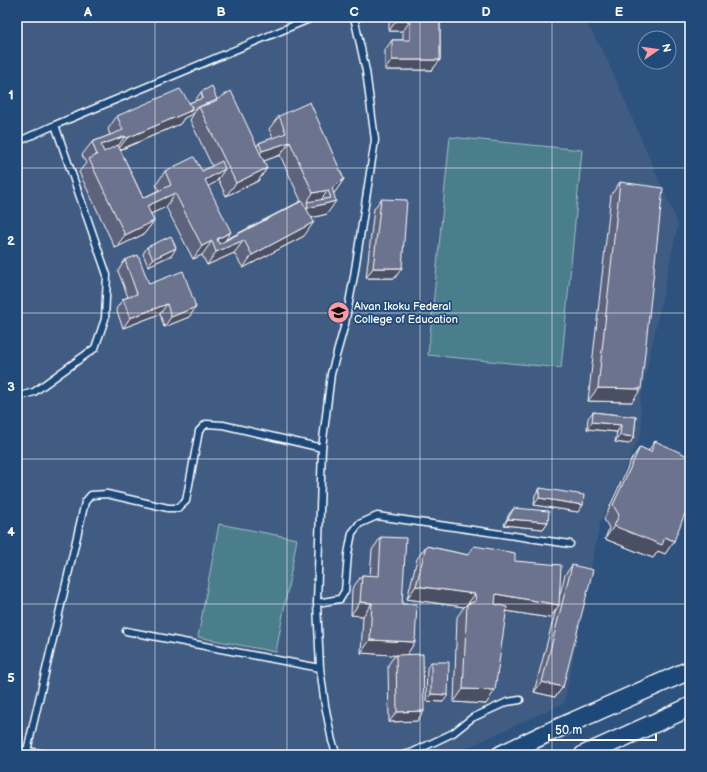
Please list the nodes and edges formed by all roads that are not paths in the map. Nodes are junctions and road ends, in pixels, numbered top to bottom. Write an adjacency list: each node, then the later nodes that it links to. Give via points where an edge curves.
1 (314, 17): 3 (lane)
2 (354, 17): 6 (lane, via 366,71 375,140 345,324 331,374)
3 (55, 125): 4 (lane); 5 (lane, via 106,275 105,320 96,348 34,392)
4 (17, 142)
5 (17, 397)
6 (322, 448): 8 (lane); 15 (lane, via 223,425 206,424 199,431 186,501 178,508 107,494 91,495 85,502)
7 (570, 544): 8 (lane, via 377,516 359,524 352,533 345,591 340,599)
8 (317, 603): 10 (lane)
9 (126, 631): 10 (lane)
10 (320, 668): 17 (lane, via 332,741)
11 (690, 670): 19 (main road)
12 (520, 700): 18 (lane, via 507,702 472,718 453,733)
13 (690, 707): 20 (main road)
14 (17, 748): 15 (lane)
15 (27, 751): 16 (lane)
16 (49, 755)
17 (338, 755)
18 (403, 755)
19 (502, 755)
20 (584, 755)

